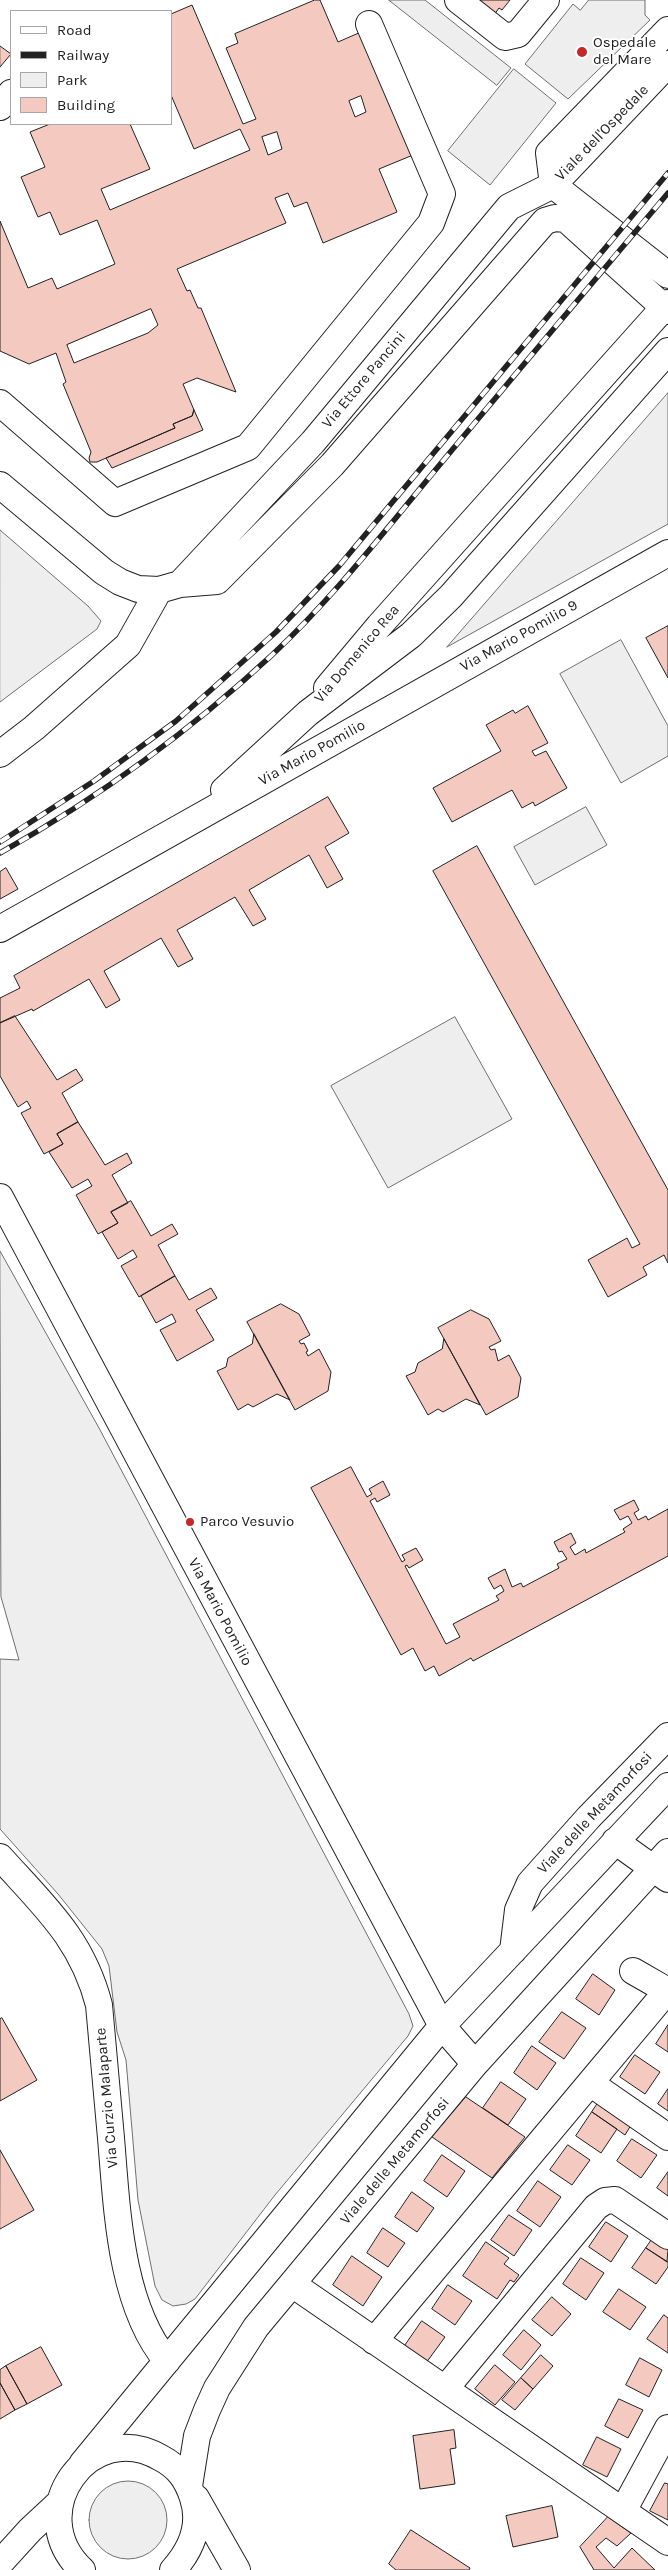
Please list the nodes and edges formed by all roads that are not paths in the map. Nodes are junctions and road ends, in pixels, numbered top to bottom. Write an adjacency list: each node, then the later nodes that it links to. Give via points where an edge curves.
1 (458, 0): 2 (street, via 505,37 518,34)
2 (546, 0)
3 (369, 24): 13 (street, via 442,194 431,223 248,447 115,503)
4 (668, 30): 9 (street, Viale dell'Ospedale, via 549,153)
5 (668, 64): 9 (street, Viale dell'Ospedale)
6 (668, 88): 9 (street)
7 (10, 95): 8 (street)
8 (0, 107)
9 (559, 190): 10 (street); 16 (street, Via Ettore Pancini, via 509,207 312,442)
10 (668, 275)
11 (667, 307): 16 (street, Via Ettore Pancini, via 566,218 545,221 332,465 217,581); 17 (street, Via Domenico Rea, via 379,626)
12 (668, 351): 17 (street, Via Domenico Rea, via 450,596 411,635)
13 (0, 404)
14 (0, 484): 16 (street, via 120,582 138,589)
15 (668, 553): 18 (street, Via Mario Pomilio 9)
16 (170, 587): 19 (street, via 128,645)
17 (308, 713): 18 (street, Via Mario Pomilio, via 336,724); 20 (street, Via Mario Pomilio, via 198,813)
18 (370, 720): 20 (street, Via Mario Pomilio)
19 (0, 754)
20 (162, 837): 21 (street, Via Mario Pomilio)
21 (0, 929)
22 (0, 1197): 31 (street, Via Mario Pomilio)
23 (668, 1736): 28 (street, Viale delle Metamorfosi, via 530,1883 518,1910)
24 (668, 1786): 25 (street)
25 (616, 1841): 27 (street, Viale delle Metamorfosi); 28 (street)
26 (0, 1857): 38 (street, Via Curzio Malaparte, via 65,1929 92,1977 99,2005 123,2246 139,2312 148,2334)
27 (663, 1866): 32 (street, Viale delle Metamorfosi)
28 (513, 1951): 31 (street)
29 (633, 1971): 30 (street)
30 (668, 1991): 33 (street)
31 (442, 2026): 32 (street, Via Mario Pomilio); 38 (street)
32 (476, 2064): 36 (street, Viale delle Metamorfosi)
33 (590, 2083): 34 (street); 37 (street)
34 (668, 2137)
35 (668, 2236): 39 (street, via 615,2200 605,2201 596,2207)
36 (292, 2284): 37 (street); 42 (street, Viale delle Metamorfosi, via 256,2327 217,2388 197,2436)
37 (374, 2341): 39 (street)
38 (167, 2361): 41 (street)
39 (445, 2389): 44 (street)
40 (668, 2428): 44 (street)
41 (82, 2464): 42 (street, via 101,2453 133,2448 152,2452 172,2464); 43 (street, via 67,2482)
42 (189, 2486): 47 (street); 49 (street, via 197,2522 193,2539)
43 (59, 2503): 46 (street); 48 (street, via 61,2540 67,2553)
44 (623, 2511): 45 (street)
45 (668, 2542)
46 (0, 2563)
47 (236, 2565)
48 (82, 2570)
49 (173, 2570)

